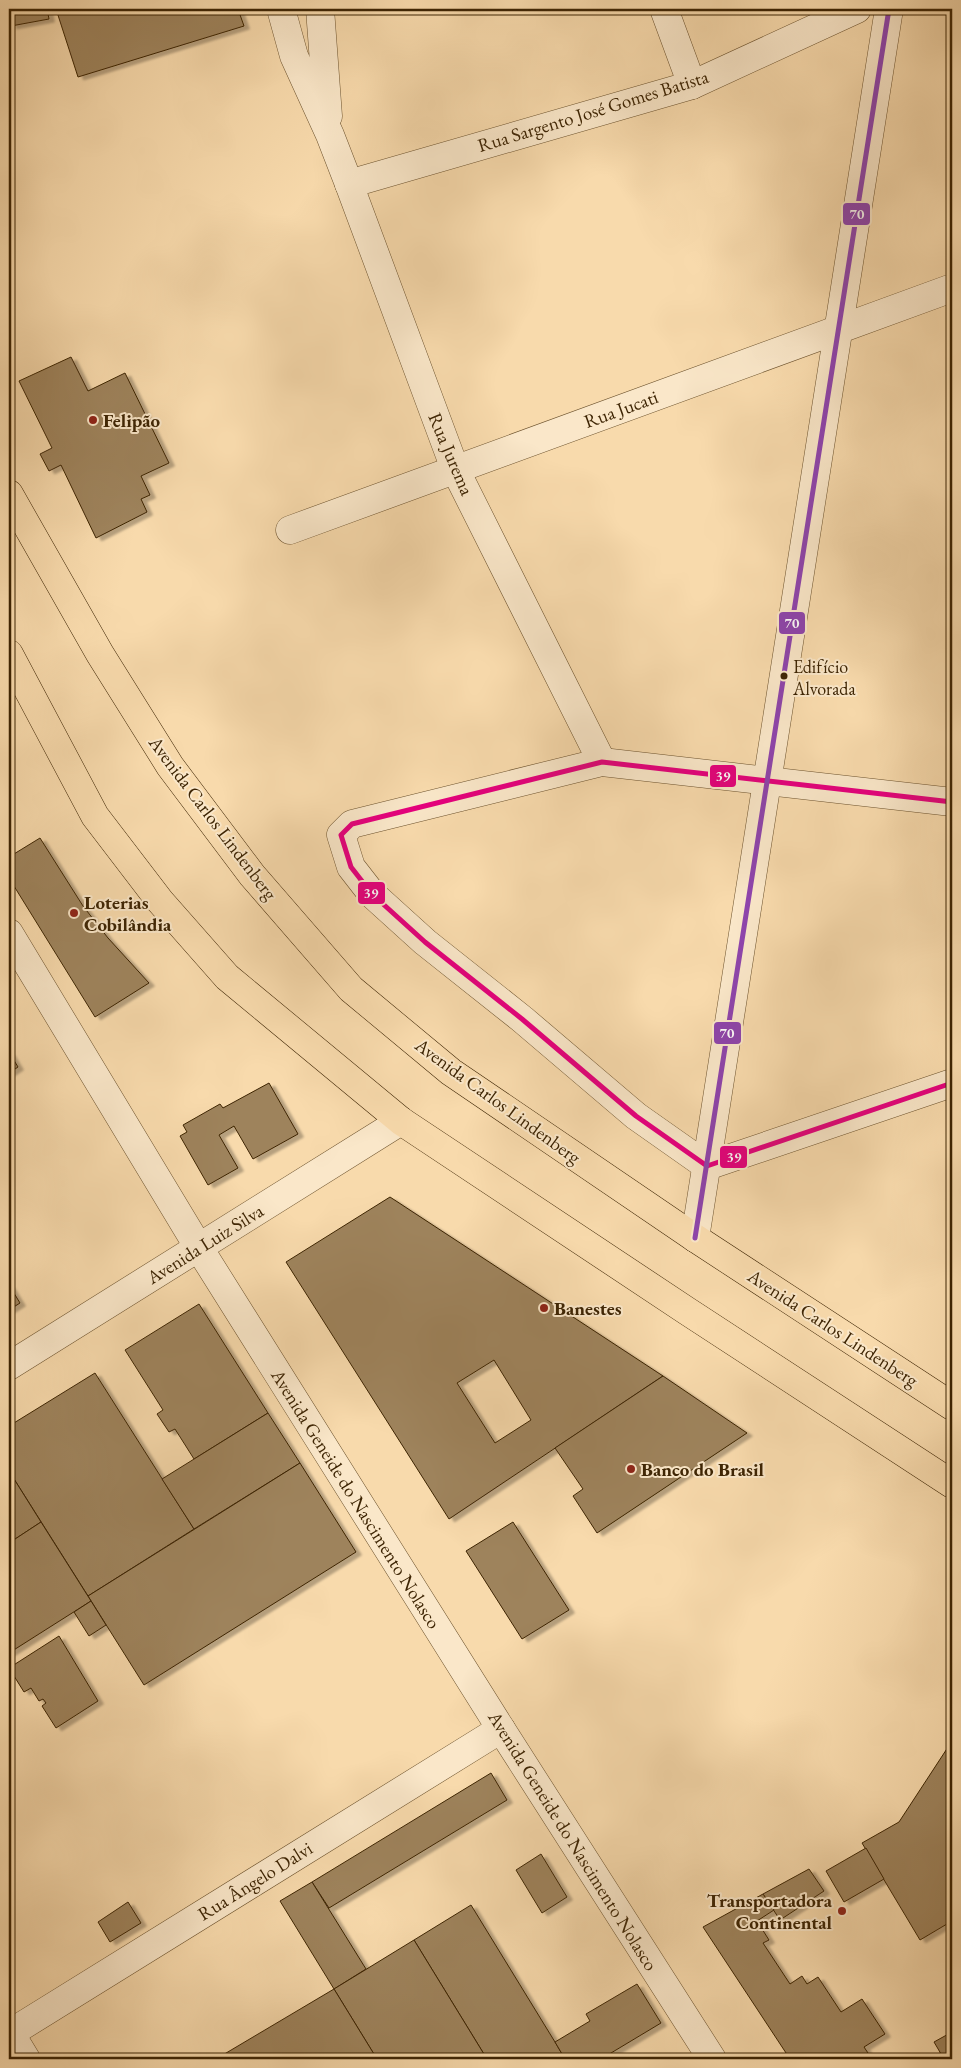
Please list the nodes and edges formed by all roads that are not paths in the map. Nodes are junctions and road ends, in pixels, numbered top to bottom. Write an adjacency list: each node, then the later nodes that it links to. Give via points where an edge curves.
1 (281, 9): 7 (street, Rua Jurema, via 294,56)
2 (320, 9): 7 (street, Rua Jurema)
3 (664, 9): 6 (street)
4 (857, 9): 6 (street, Rua Sargento José Gomes Batista)
5 (889, 9): 10 (street)
6 (692, 85): 8 (street, Rua Sargento José Gomes Batista)
7 (330, 135): 8 (street, Rua Jurema)
8 (349, 184): 11 (street, Rua Jurema)
9 (952, 288): 10 (street, Rua Jucati)
10 (838, 331): 11 (street, Rua Jucati); 16 (street)
11 (454, 469): 13 (street, Rua Jucati); 15 (street, Rua Jurema)
12 (9, 494): 22 (main road, Avenida Carlos Lindenberg, via 100,654 170,766 252,875 351,989 451,1072)
13 (290, 530)
14 (9, 654): 20 (main road, via 95,816 160,901 227,977)
15 (602, 762): 16 (street); 21 (street, via 352,824 341,835 351,867 372,894 425,942 636,1116)
16 (768, 780): 17 (street); 21 (street)
17 (952, 802)
18 (9, 933): 23 (street, Avenida Geneide do Nascimento Nolasco)
19 (952, 1083): 21 (street)
20 (401, 1121): 23 (street, Avenida Luiz Silva); 26 (main road)
21 (707, 1166): 22 (street)
22 (695, 1238): 25 (main road, Avenida Carlos Lindenberg)
23 (199, 1248): 24 (street, Avenida Luiz Silva); 27 (street, Avenida Geneide do Nascimento Nolasco)
24 (9, 1366)
25 (952, 1406)
26 (952, 1484)
27 (501, 1729): 28 (street, Rua Ângelo Dalvi); 30 (street, Avenida Geneide do Nascimento Nolasco)
28 (9, 2033): 29 (street)
29 (26, 2059)
30 (712, 2059)

